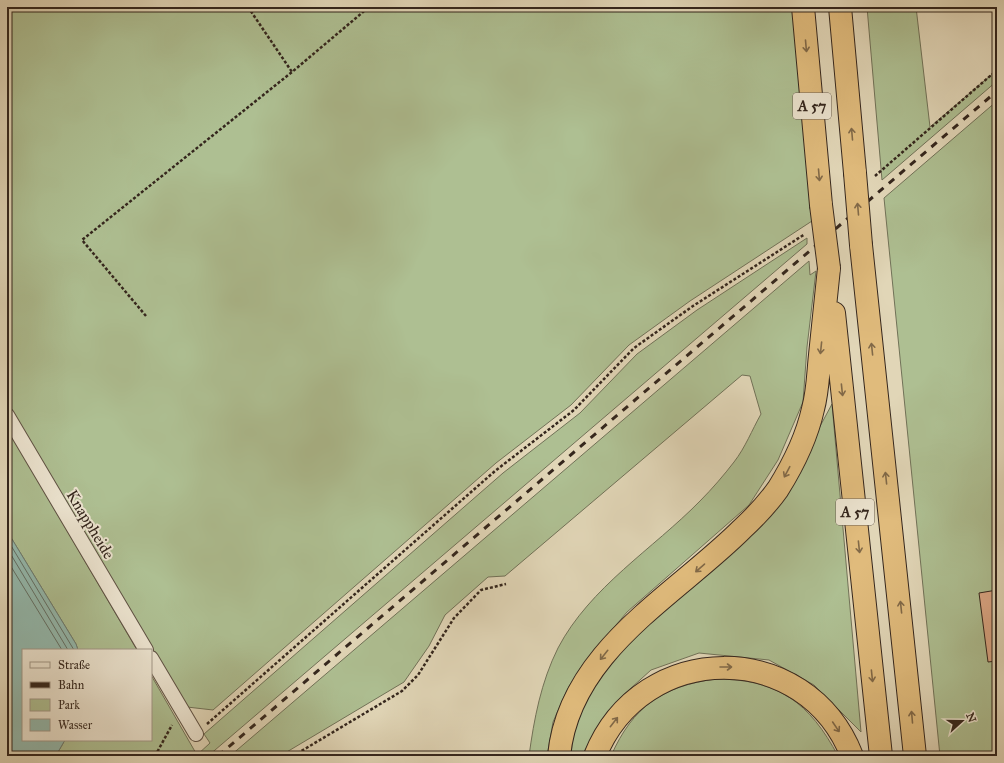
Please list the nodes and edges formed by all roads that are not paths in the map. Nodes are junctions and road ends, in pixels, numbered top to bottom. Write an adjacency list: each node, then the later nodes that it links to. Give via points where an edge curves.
1 (802, 7): 3 (highway, A 57, one-way to 3, bridge)
2 (840, 7): 12 (highway, A 57, one-way to 2, bridge, via 861,245 865,174)
3 (829, 268): 8 (highway, one-way to 8, via 814,409 777,490 731,541 630,628 593,669 577,696 565,726); 11 (highway, A 57, one-way to 11)
4 (7, 415): 5 (street, Knappheide)
5 (145, 649)
6 (152, 660): 7 (street)
7 (196, 734)
8 (559, 756)
9 (596, 756): 10 (highway, one-way to 10, via 608,730 623,710 639,696 677,676 717,667 757,671 781,680 804,693 822,708 837,727)
10 (852, 756)
11 (881, 756)
12 (915, 756)

